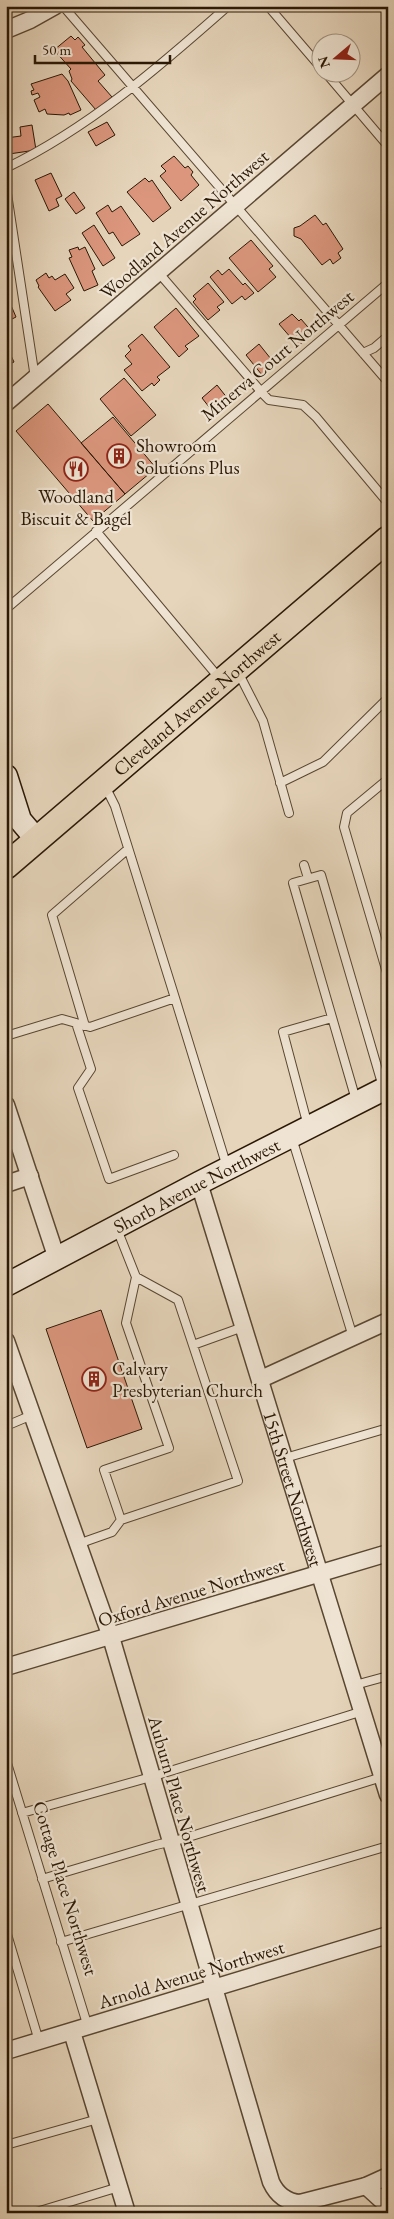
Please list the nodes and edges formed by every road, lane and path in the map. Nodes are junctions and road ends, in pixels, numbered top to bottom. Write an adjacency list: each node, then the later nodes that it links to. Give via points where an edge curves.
1 (55, 6): 5 (street)
2 (64, 6): 9 (lane)
3 (228, 6): 9 (lane)
4 (268, 6): 6 (lane)
5 (6, 30)
6 (312, 57)
7 (388, 75): 10 (street, Woodland Avenue Northwest)
8 (333, 82): 10 (lane)
9 (133, 86): 12 (lane, via 79,128); 14 (lane)
10 (353, 105): 11 (lane); 14 (street, Woodland Avenue Northwest)
11 (388, 146)
12 (6, 168)
13 (6, 187): 20 (lane)
14 (236, 207): 15 (street, Woodland Avenue Northwest); 17 (lane)
15 (158, 272): 20 (street, Woodland Avenue Northwest); 22 (lane)
16 (388, 283): 17 (lane, Minerva Court Northwest)
17 (338, 324): 19 (lane); 22 (lane, Minerva Court Northwest)
18 (388, 336): 19 (lane)
19 (363, 353): 21 (lane)
20 (35, 379): 23 (street, Woodland Avenue Northwest)
21 (388, 382)
22 (260, 390): 24 (lane, via 269,400 303,405); 25 (lane, Minerva Court Northwest)
23 (6, 403)
24 (388, 503)
25 (96, 531): 27 (lane, Minerva Court Northwest); 28 (lane)
26 (388, 539): 28 (main road, Cleveland Avenue Northwest)
27 (6, 609)
28 (229, 674): 32 (main road, Cleveland Avenue Northwest); 33 (lane, via 263,720)
29 (388, 698): 33 (lane, via 323,762)
30 (6, 776): 35 (street, via 20,820)
31 (388, 779): 40 (lane, via 344,818)
32 (103, 783): 35 (main road, Cleveland Avenue Northwest); 36 (lane, via 115,806)
33 (280, 783): 34 (lane)
34 (289, 813)
35 (37, 840): 38 (main road, Cleveland Avenue Northwest)
36 (128, 849): 41 (lane); 44 (lane, via 52,914)
37 (304, 865): 39 (lane)
38 (6, 866)
39 (308, 878): 42 (lane, via 293,883); 46 (lane, via 321,875)
40 (388, 976)
41 (175, 998): 44 (lane); 51 (lane)
42 (332, 1018): 47 (lane); 49 (lane, via 283,1032)
43 (76, 1023): 44 (lane); 45 (lane, via 62,1019); 50 (lane, via 91,1069 78,1088 109,1179)
44 (85, 1026)
45 (6, 1036)
46 (386, 1088): 47 (street, Shorb Avenue Northwest)
47 (357, 1101): 49 (street, Shorb Avenue Northwest)
48 (6, 1105): 52 (street)
49 (300, 1132): 51 (street, Shorb Avenue Northwest); 61 (lane)
50 (174, 1156)
51 (227, 1169): 53 (street, Shorb Avenue Northwest)
52 (30, 1176): 54 (street); 56 (street)
53 (199, 1183): 55 (street, Shorb Avenue Northwest); 60 (street, 15th Street Northwest)
54 (6, 1184)
55 (116, 1227): 56 (street, Shorb Avenue Northwest); 57 (lane)
56 (57, 1259): 58 (street, Shorb Avenue Northwest)
57 (136, 1277): 63 (lane, via 178,1300); 69 (lane, via 126,1323 169,1448 104,1470)
58 (6, 1285)
59 (388, 1321): 61 (street)
60 (243, 1326): 63 (lane); 64 (street, 15th Street Northwest)
61 (353, 1337): 64 (street)
62 (6, 1341): 65 (street, Auburn Place Northwest)
63 (193, 1345): 69 (lane, via 238,1481)
64 (261, 1379): 68 (street, 15th Street Northwest)
65 (32, 1415): 66 (lane); 70 (street, Auburn Place Northwest)
66 (6, 1426)
67 (388, 1428): 68 (lane)
68 (285, 1458): 72 (street, 15th Street Northwest)
69 (122, 1520): 70 (lane, via 112,1532)
70 (78, 1544): 73 (street, Auburn Place Northwest)
71 (388, 1553): 72 (street, Oxford Avenue Northwest)
72 (321, 1573): 73 (street, Oxford Avenue Northwest); 76 (street, 15th Street Northwest)
73 (111, 1637): 74 (street, Oxford Avenue Northwest); 79 (street, Auburn Place Northwest)
74 (6, 1667)
75 (388, 1676): 76 (lane)
76 (355, 1686): 77 (street, 15th Street Northwest)
77 (363, 1711): 79 (lane); 80 (street, 15th Street Northwest)
78 (6, 1760): 82 (lane, Cottage Place Northwest)
79 (151, 1777): 82 (lane); 83 (street, Auburn Place Northwest)
80 (382, 1777): 81 (street, 15th Street Northwest); 83 (lane)
81 (388, 1795)
82 (22, 1812): 85 (lane, Cottage Place Northwest)
83 (170, 1842): 85 (lane); 86 (street, Auburn Place Northwest)
84 (388, 1846): 86 (lane)
85 (42, 1879): 89 (lane, Cottage Place Northwest)
86 (189, 1904): 89 (lane); 91 (street, Auburn Place Northwest)
87 (6, 1930): 90 (lane)
88 (388, 1935): 91 (street, Arnold Avenue Northwest)
89 (61, 1942): 92 (lane, Cottage Place Northwest)
90 (9, 1953): 93 (lane)
91 (213, 1988): 92 (street, Arnold Avenue Northwest); 98 (street, Auburn Place Northwest, via 271,2182 279,2194 288,2201 300,2203)
92 (80, 2029): 93 (street, Arnold Avenue Northwest); 95 (street, Cottage Place Northwest)
93 (39, 2042): 94 (street, Arnold Avenue Northwest)
94 (6, 2051)
95 (98, 2119): 96 (lane); 99 (street, Cottage Place Northwest)
96 (6, 2145)
97 (388, 2176): 98 (street)
98 (366, 2186): 100 (street)
99 (119, 2187): 101 (lane); 102 (street, Cottage Place Northwest)
100 (388, 2206)
101 (33, 2213)
102 (127, 2213)

